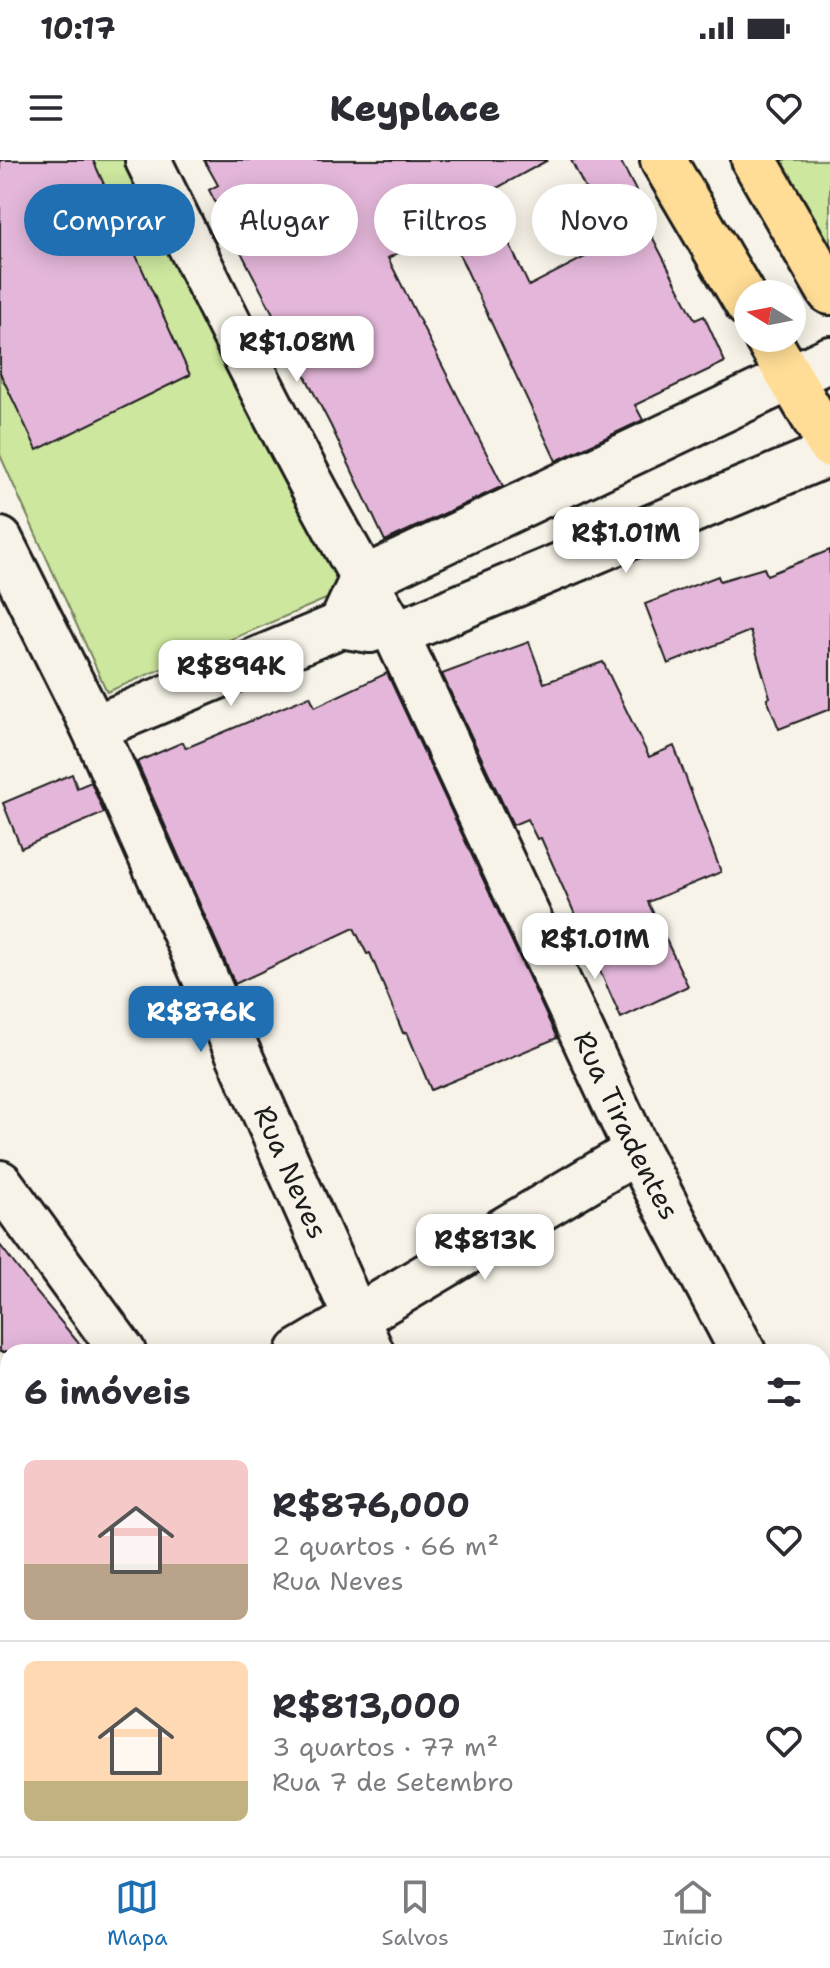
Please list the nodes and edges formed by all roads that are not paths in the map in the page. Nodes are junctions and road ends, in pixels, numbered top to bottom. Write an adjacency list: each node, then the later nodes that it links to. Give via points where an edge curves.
1 (148, 160): 12 (street, Rua Tiradentes, via 284,436)
2 (663, 160): 4 (main road)
3 (754, 160): 5 (main road)
4 (734, 281)
5 (830, 292)
6 (775, 352): 8 (main road)
7 (830, 359): 8 (street)
8 (792, 380): 9 (main road); 12 (street)
9 (830, 445)
10 (830, 453): 14 (street)
11 (0, 540): 15 (street, Rua Neves)
12 (362, 580): 13 (street); 14 (street, Rua Tiradentes)
13 (341, 625): 14 (street); 15 (street)
14 (396, 634): 16 (street, Rua Tiradentes)
15 (94, 728): 18 (street, Rua Neves)
16 (637, 1151): 18 (street); 21 (street, Rua Tiradentes)
17 (0, 1183): 19 (street)
18 (364, 1336): 20 (street)
19 (117, 1344)
20 (332, 1344)
21 (739, 1344)

